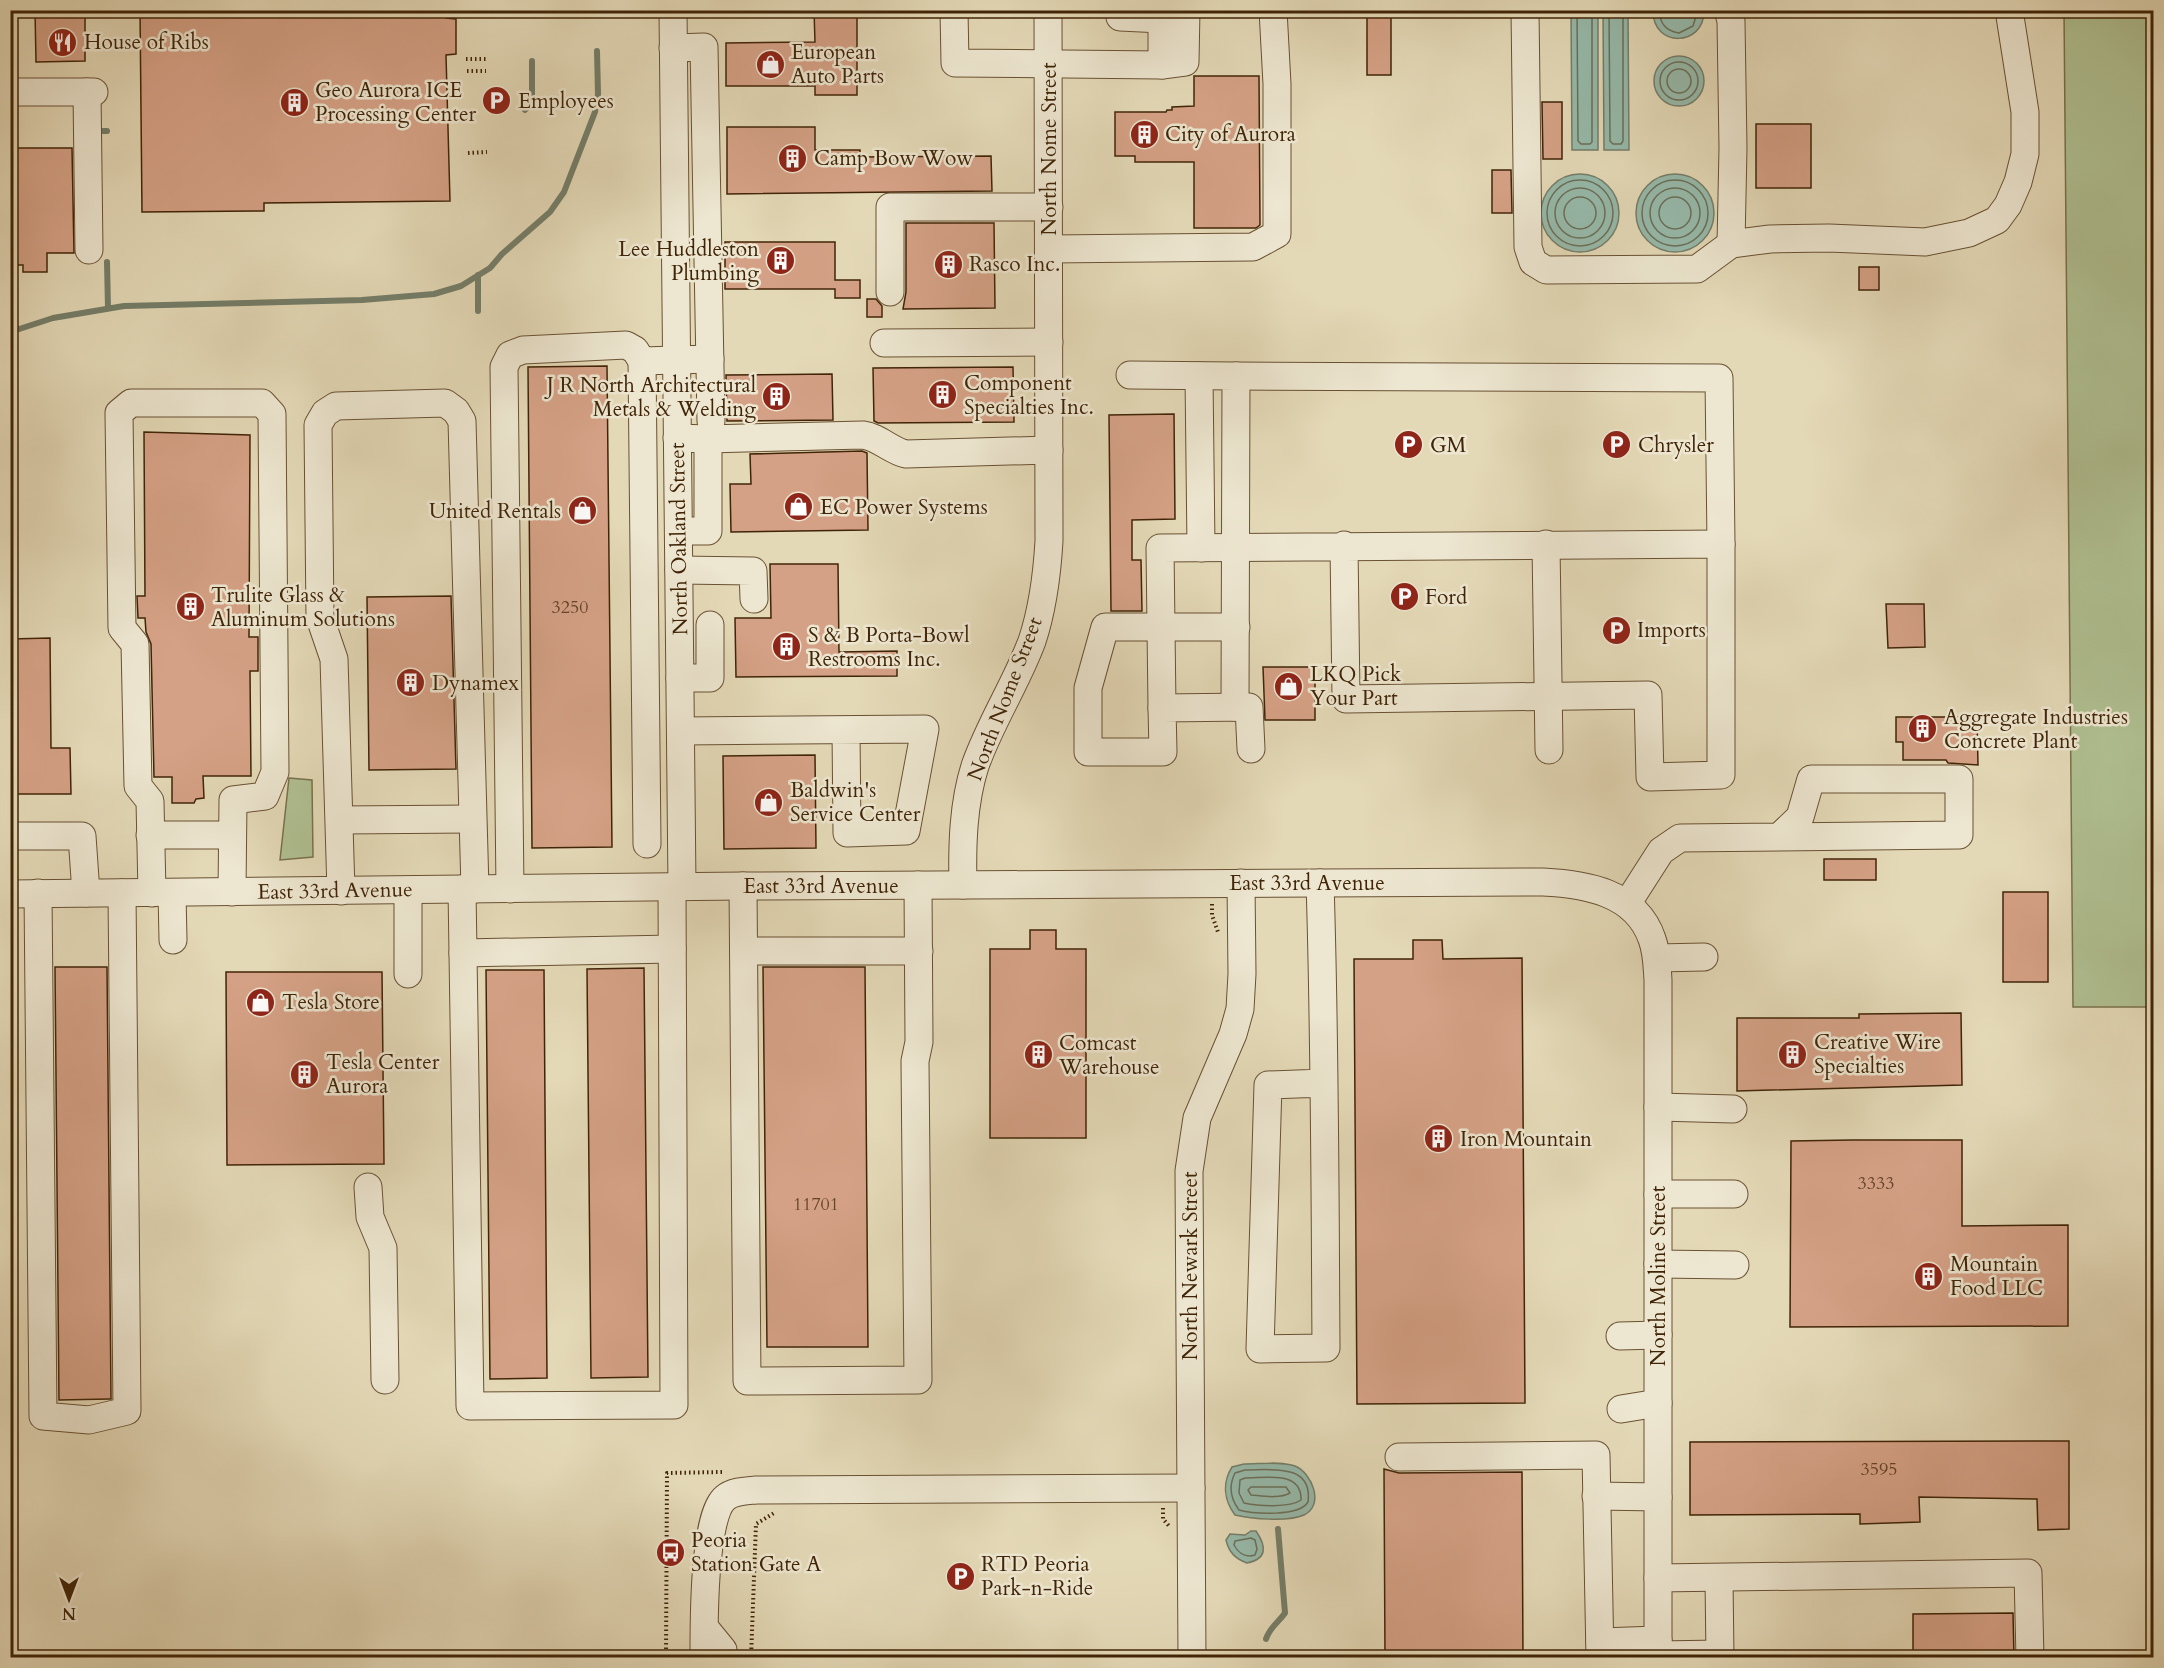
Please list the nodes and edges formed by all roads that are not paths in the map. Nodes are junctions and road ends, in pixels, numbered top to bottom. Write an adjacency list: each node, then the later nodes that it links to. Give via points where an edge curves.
1 (673, 10): 10 (street, North Oakland Street)
2 (954, 10): 11 (street, via 955,63)
3 (1048, 10): 11 (street, North Nome Street)
4 (1120, 10): 9 (street, via 1120,17)
5 (1273, 10): 15 (street, via 1277,234 1253,247)
6 (1525, 10): 14 (street, via 1528,247 1533,262 1546,270 1697,269)
7 (1728, 10): 14 (street, via 1733,148)
8 (2009, 10): 14 (street, via 2025,112 2025,154 2018,182 1997,220 1969,233 1925,242 1829,238)
9 (1170, 13): 11 (street, via 1162,65)
10 (673, 48): 20 (street, via 704,48); 22 (street, North Oakland Street)
11 (1048, 64): 13 (street, North Nome Street)
12 (10, 92): 16 (street, via 90,92)
13 (1049, 207): 15 (street, North Nome Street); 17 (street, via 890,207)
14 (1731, 244)
15 (1049, 249): 18 (street, North Nome Street)
16 (89, 250)
17 (890, 292)
18 (1049, 342): 19 (street); 29 (street, North Nome Street)
19 (884, 343)
20 (710, 359): 22 (street); 28 (street)
21 (642, 361): 22 (street); 26 (street); 66 (street, via 626,345 523,350 510,355 504,367)
22 (676, 361): 27 (street, North Oakland Street)
23 (1130, 375): 24 (street)
24 (1199, 376): 25 (street); 35 (street)
25 (1236, 376): 31 (street, via 1719,378); 36 (street)
26 (642, 423): 27 (street); 32 (street)
27 (677, 430): 28 (street); 34 (street, North Oakland Street)
28 (710, 430): 29 (street, via 863,435 906,454); 34 (street, via 708,531)
29 (1049, 450): 62 (street, North Nome Street, via 1049,541 1044,594 1032,640 975,767 964,826)
30 (1546, 544): 31 (street); 33 (street); 43 (street)
31 (1721, 544): 43 (street, via 1721,775 1650,777 1648,695)
32 (644, 545): 34 (street); 41 (street)
33 (1344, 545): 36 (street); 43 (street, via 1346,699)
34 (679, 548): 37 (street, via 753,571); 42 (street, North Oakland Street)
35 (1201, 548): 36 (street); 39 (street, via 1160,548)
36 (1236, 548): 40 (street)
37 (754, 599)
38 (710, 626): 42 (street, via 710,678)
39 (1161, 627): 40 (street); 45 (street); 45 (street, via 1105,627 1088,688 1088,752 1163,752)
40 (1236, 627): 44 (street)
41 (645, 666): 42 (street); 50 (street)
42 (680, 672): 47 (street, North Oakland Street)
43 (1547, 696): 49 (street)
44 (1235, 707): 45 (street); 48 (street, via 1249,707)
45 (1162, 708)
46 (846, 730): 46 (street, via 925,729 906,831 847,833); 47 (street)
47 (681, 731): 51 (street, North Oakland Street)
48 (1251, 749)
49 (1549, 750)
50 (646, 790): 51 (street); 58 (street)
51 (681, 790): 64 (street, North Oakland Street)
52 (472, 819): 53 (street); 53 (street, via 462,421 445,403 336,406 325,413 318,425 320,618 334,659); 65 (street)
53 (340, 820): 68 (street)
54 (150, 835): 55 (street); 55 (street, via 150,801 138,786 135,644 122,628 119,413 131,403 262,403 272,414 275,772 265,796 233,800); 73 (street)
55 (232, 835): 69 (street)
56 (10, 836): 71 (street, via 82,836)
57 (1779, 837): 57 (street, via 1959,835 1959,779 1811,779 1800,817); 75 (street, via 1680,838 1661,851)
58 (647, 844)
59 (1241, 883): 60 (street, East 33rd Avenue); 62 (street, East 33rd Avenue); 98 (street, North Newark Street, via 1240,1009 1197,1118 1189,1171)
60 (1320, 883): 75 (street, East 33rd Avenue, via 1562,883 1602,890); 84 (street)
61 (918, 885): 62 (street, East 33rd Avenue); 63 (street, East 33rd Avenue); 79 (street)
62 (963, 885)
63 (743, 886): 64 (street, East 33rd Avenue); 78 (street)
64 (677, 887): 66 (street, East 33rd Avenue); 77 (street, North Oakland Street)
65 (468, 889): 66 (street, East 33rd Avenue); 67 (street, East 33rd Avenue); 80 (street)
66 (510, 889)
67 (408, 890): 68 (street, East 33rd Avenue); 83 (street)
68 (341, 891): 69 (street, East 33rd Avenue)
69 (232, 892): 73 (street, East 33rd Avenue)
70 (38, 893): 71 (street, East 33rd Avenue); 72 (street, via 43,1416 89,1420 128,1411); 74 (street, East 33rd Avenue)
71 (86, 893): 72 (street, East 33rd Avenue)
72 (122, 893): 73 (street, East 33rd Avenue)
73 (162, 893): 76 (street)
74 (10, 894)
75 (1627, 904): 82 (street, North Moline Street, via 1646,924)
76 (173, 940)
77 (672, 949): 80 (street); 80 (street, North Oakland Street, via 674,1405 470,1407)
78 (744, 951): 79 (street); 79 (street, via 747,1381 918,1380 915,1061 919,1042)
79 (919, 951)
80 (463, 953)
81 (1704, 957): 82 (street)
82 (1657, 958): 85 (street, North Moline Street)
83 (408, 974)
84 (1324, 1083): 84 (street, via 1326,1348 1260,1349 1268,1085)
85 (1658, 1107): 86 (street); 88 (street, North Moline Street)
86 (1733, 1108)
87 (368, 1187): 94 (street, via 370,1217 383,1248)
88 (1658, 1194): 89 (street); 90 (street, North Moline Street)
89 (1734, 1194)
90 (1658, 1264): 91 (street); 92 (street, North Moline Street)
91 (1735, 1265)
92 (1658, 1335): 93 (street); 95 (street, North Moline Street)
93 (1620, 1336)
94 (385, 1380)
95 (1658, 1403): 96 (street); 100 (street, North Moline Street)
96 (1621, 1409)
97 (1399, 1457): 99 (street, via 1596,1455)
98 (1191, 1488): 103 (street, via 756,1490 731,1494 717,1508 713,1521); 109 (street, North Newark Street)
99 (1596, 1496): 100 (street); 104 (street)
100 (1658, 1497): 101 (street, North Moline Street)
101 (1658, 1578): 102 (street); 105 (street, North Moline Street)
102 (1719, 1578): 106 (street); 110 (street, via 2028,1573)
103 (705, 1628): 107 (street); 108 (street, via 723,1650)
104 (1600, 1650): 105 (street)
105 (1658, 1651): 106 (street)
106 (1720, 1656)
107 (704, 1658)
108 (723, 1658)
109 (1192, 1658)
110 (2030, 1658)

